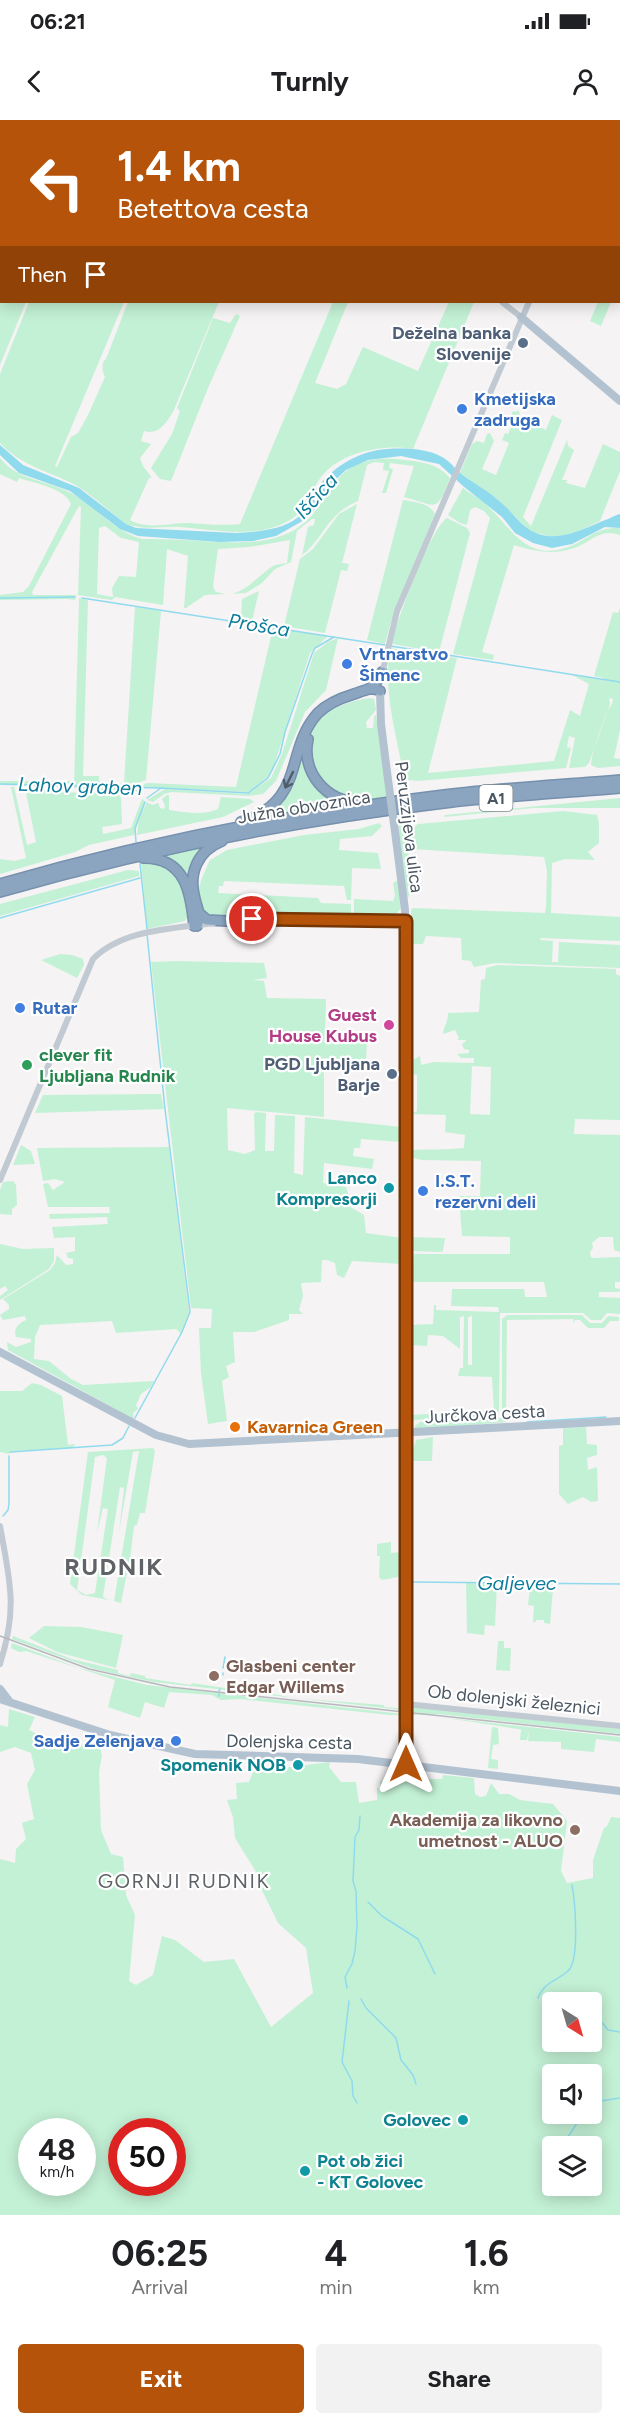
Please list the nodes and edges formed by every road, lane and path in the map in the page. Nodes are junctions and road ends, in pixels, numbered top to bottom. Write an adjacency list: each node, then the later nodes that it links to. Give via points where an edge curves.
1 (503, 303): 3 (street)
2 (528, 303): 3 (street, Peruzzijeva ulica)
3 (521, 317): 4 (main road); 5 (street, Peruzzijeva ulica, via 397,611)
4 (620, 401)
5 (382, 672): 6 (highway); 7 (street, Peruzzijeva ulica)
6 (368, 689): 7 (highway); 12 (highway, one-way to 12, via 336,700 316,715 289,782 269,807 249,819)
7 (380, 692): 10 (highway, via 346,700 326,710 314,723 307,744 311,771 326,791 346,801); 18 (main road, Peruzzijeva ulica, bridge)
8 (620, 780): 10 (highway, Južna obvoznica / A1)
9 (620, 788): 11 (highway, Južna obvoznica / A1, via 446,803)
10 (376, 804): 12 (highway, Južna obvoznica / A1)
11 (255, 831): 13 (highway, Južna obvoznica / A1); 16 (highway, via 218,843 200,858 193,871 192,886)
12 (210, 832): 14 (highway, Južna obvoznica / A1, via 64,865)
13 (50, 878): 15 (highway, Južna obvoznica / A1); 19 (highway, via 143,858 162,861 177,870 185,882)
14 (0, 884)
15 (0, 892)
16 (199, 913): 17 (highway, via 207,920); 19 (highway)
17 (227, 921): 18 (street); 19 (street)
18 (406, 921): 23 (main road, Peruzzijeva ulica)
19 (196, 926): 20 (street, via 112,943 93,959)
20 (0, 1180)
21 (0, 1352): 23 (main road, Jurčkova cesta, via 151,1431 181,1440 209,1443)
22 (620, 1421): 23 (main road, Jurčkova cesta)
23 (407, 1434): 29 (main road, Peruzzijeva ulica)
24 (0, 1526): 25 (street, via 12,1608)
25 (0, 1664)
26 (0, 1689): 28 (main road)
27 (0, 1699): 28 (main road, Dolenjska cesta)
28 (11, 1703): 31 (main road, Dolenjska cesta, via 110,1735 195,1754 308,1756)
29 (406, 1704): 30 (street, Ob dolenjski železnici); 31 (main road, Peruzzijeva ulica)
30 (620, 1726)
31 (406, 1764): 32 (main road, Dolenjska cesta)
32 (620, 1791)

